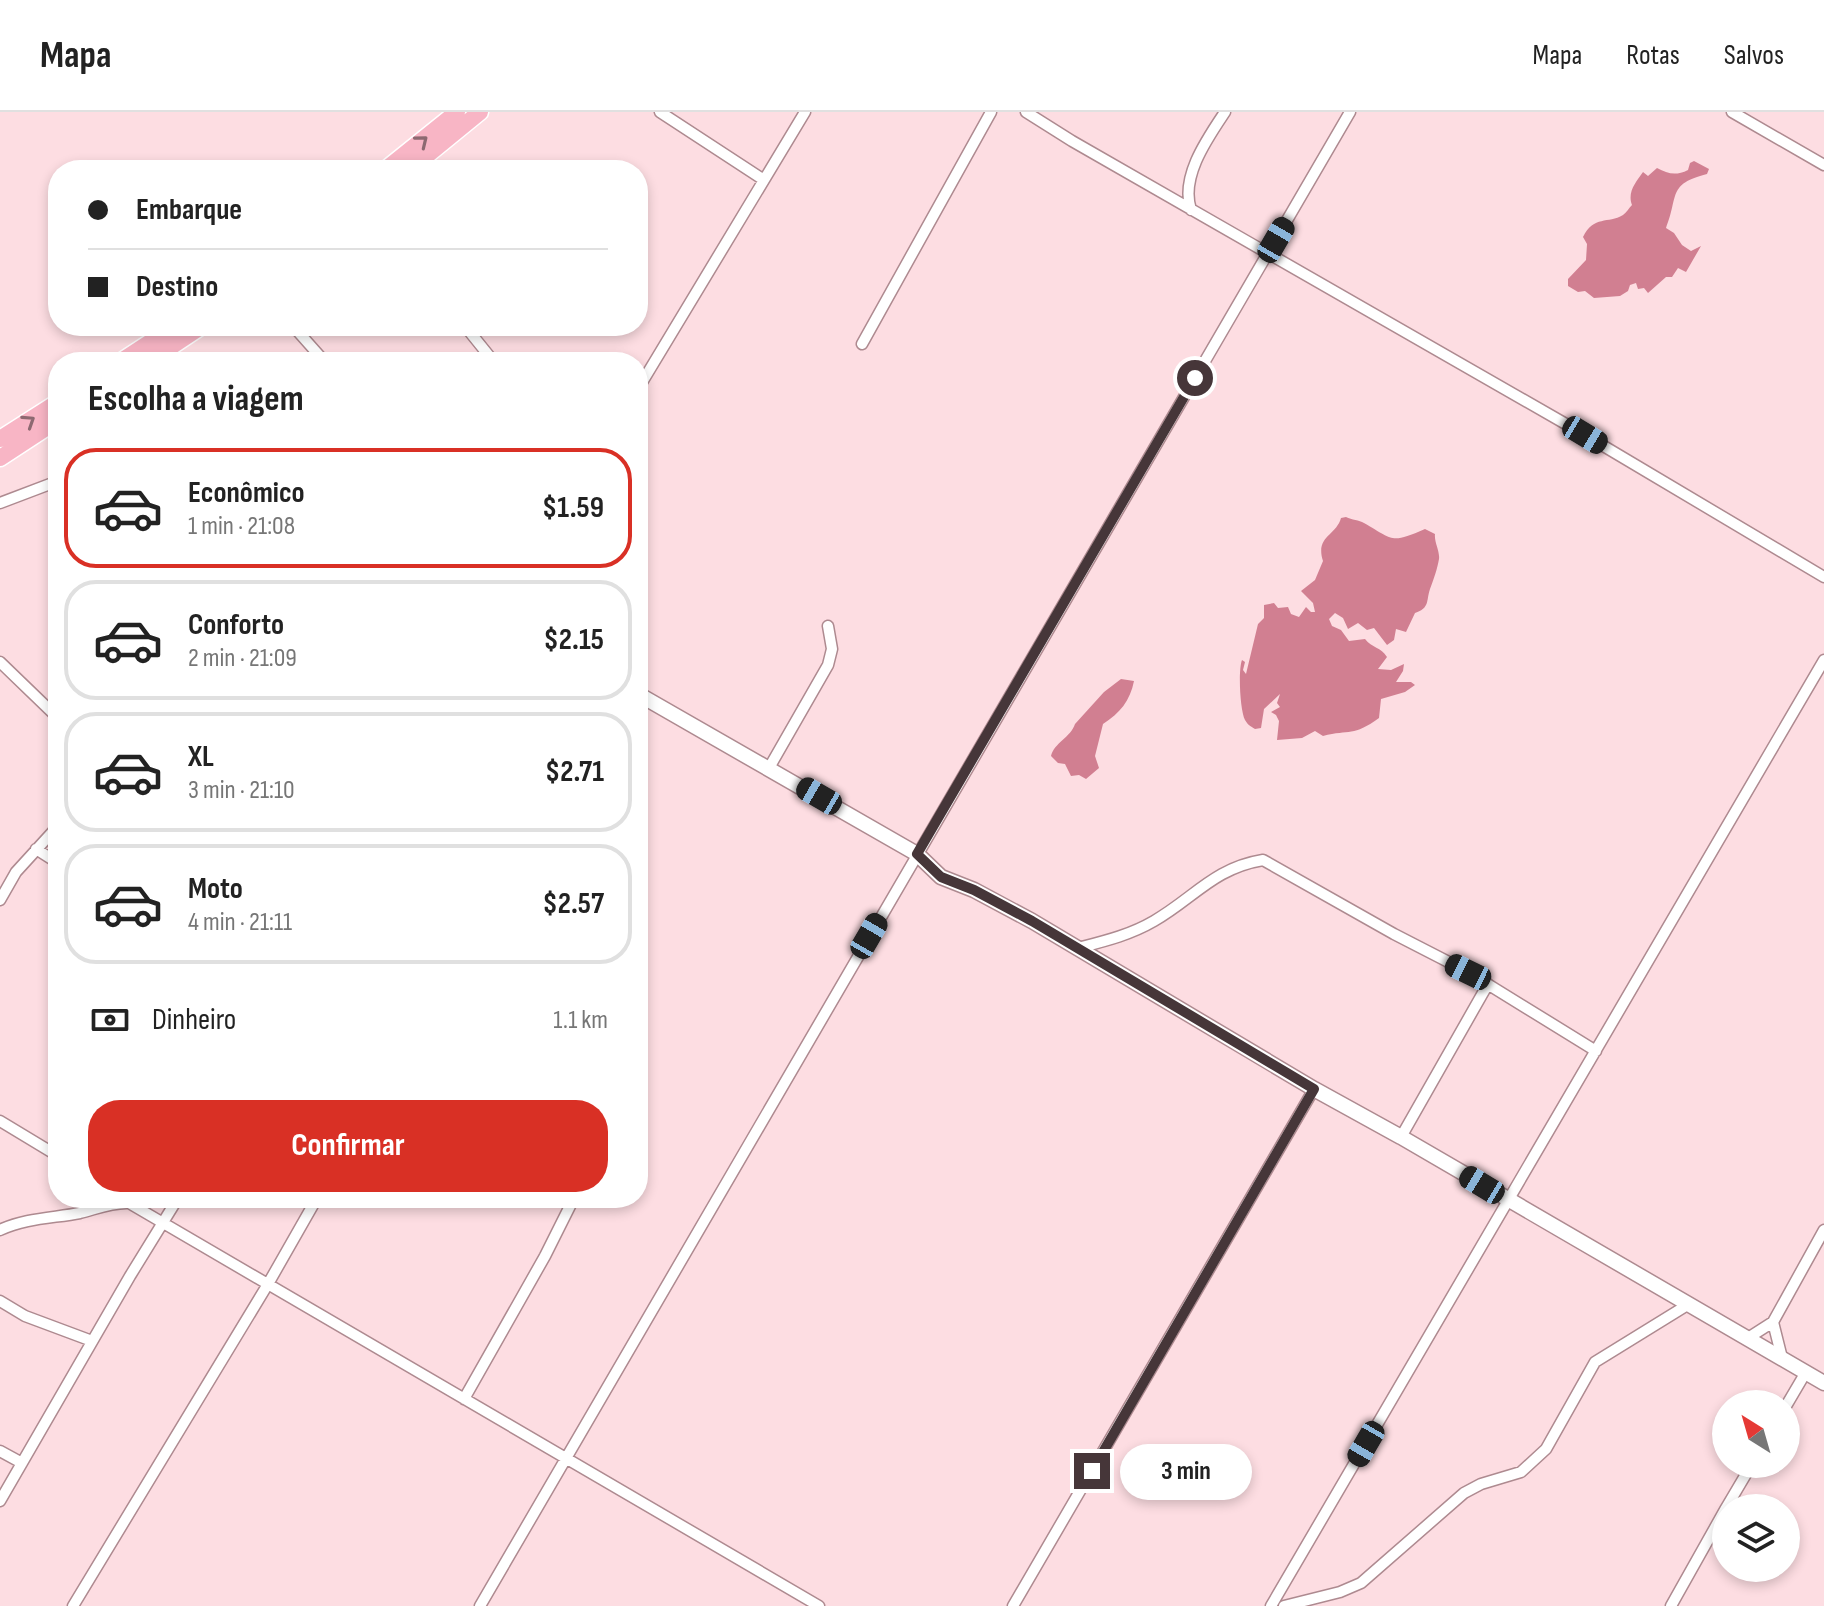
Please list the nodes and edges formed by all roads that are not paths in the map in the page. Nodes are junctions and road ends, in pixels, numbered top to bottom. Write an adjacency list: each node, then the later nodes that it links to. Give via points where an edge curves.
1 (480, 112): 11 (main road)
2 (660, 112): 13 (street)
3 (805, 112): 13 (street)
4 (991, 112): 22 (street)
5 (1026, 112): 14 (street)
6 (1225, 112): 14 (street, via 1187,189)
7 (1350, 112): 15 (street)
8 (1732, 112): 12 (street)
9 (451, 115): 10 (main road, one-way to 9)
10 (397, 160)
11 (421, 160)
12 (1824, 165)
13 (764, 180): 27 (street)
14 (1191, 210): 16 (street)
15 (1276, 240): 16 (street); 17 (street)
16 (1252, 245): 17 (street)
17 (1269, 254): 34 (street); 43 (street)
18 (160, 336): 23 (main road)
19 (187, 336): 24 (main road)
20 (302, 336): 25 (street)
21 (473, 336): 26 (street)
22 (862, 344)
23 (135, 352)
24 (163, 352)
25 (316, 352)
26 (486, 352)
27 (648, 372)
28 (48, 408): 30 (main road, one-way to 28)
29 (48, 427): 31 (main road)
30 (0, 439)
31 (0, 458)
32 (48, 485): 33 (street)
33 (0, 503)
34 (1824, 577)
35 (828, 626): 40 (street, via 828,665)
36 (1824, 660): 48 (street)
37 (0, 662): 39 (street)
38 (648, 700): 40 (street)
39 (48, 708)
40 (769, 768): 43 (street)
41 (48, 836): 42 (street)
42 (36, 849): 44 (street); 45 (street)
43 (917, 854): 46 (street, via 941,877); 74 (street)
44 (48, 857)
45 (0, 900)
46 (1078, 948): 47 (street, via 1125,936 1229,869 1263,860); 49 (street)
47 (1488, 984): 48 (street); 51 (street)
48 (1596, 1051): 53 (street)
49 (1314, 1089): 51 (street); 81 (street)
50 (0, 1121): 52 (street)
51 (1401, 1137): 53 (street)
52 (48, 1150)
53 (1509, 1201): 64 (street); 82 (street)
54 (97, 1208): 60 (street)
55 (139, 1208): 59 (street)
56 (172, 1208): 59 (street)
57 (311, 1208): 62 (street)
58 (569, 1208): 72 (street)
59 (162, 1224): 62 (street); 67 (street)
60 (0, 1230)
61 (1824, 1230): 65 (street)
62 (268, 1284): 72 (street); 78 (street)
63 (0, 1301): 67 (street)
64 (1689, 1304): 66 (street); 83 (street, via 1595,1362 1546,1449 1521,1472 1464,1493 1361,1583)
65 (1773, 1322): 66 (street); 68 (street)
66 (1748, 1338): 68 (street)
67 (92, 1341): 75 (street)
68 (1782, 1359): 69 (street)
69 (1806, 1372): 70 (street); 71 (street)
70 (1824, 1383)
71 (1795, 1390)
72 (464, 1399): 74 (street)
73 (0, 1451): 75 (street)
74 (566, 1459): 79 (street); 80 (street)
75 (22, 1463): 76 (street)
76 (0, 1501)
77 (1712, 1533): 84 (street)
78 (73, 1606)
79 (480, 1606)
80 (819, 1606)
81 (1013, 1606)
82 (1271, 1606)
83 (1284, 1606)
84 (1671, 1606)

